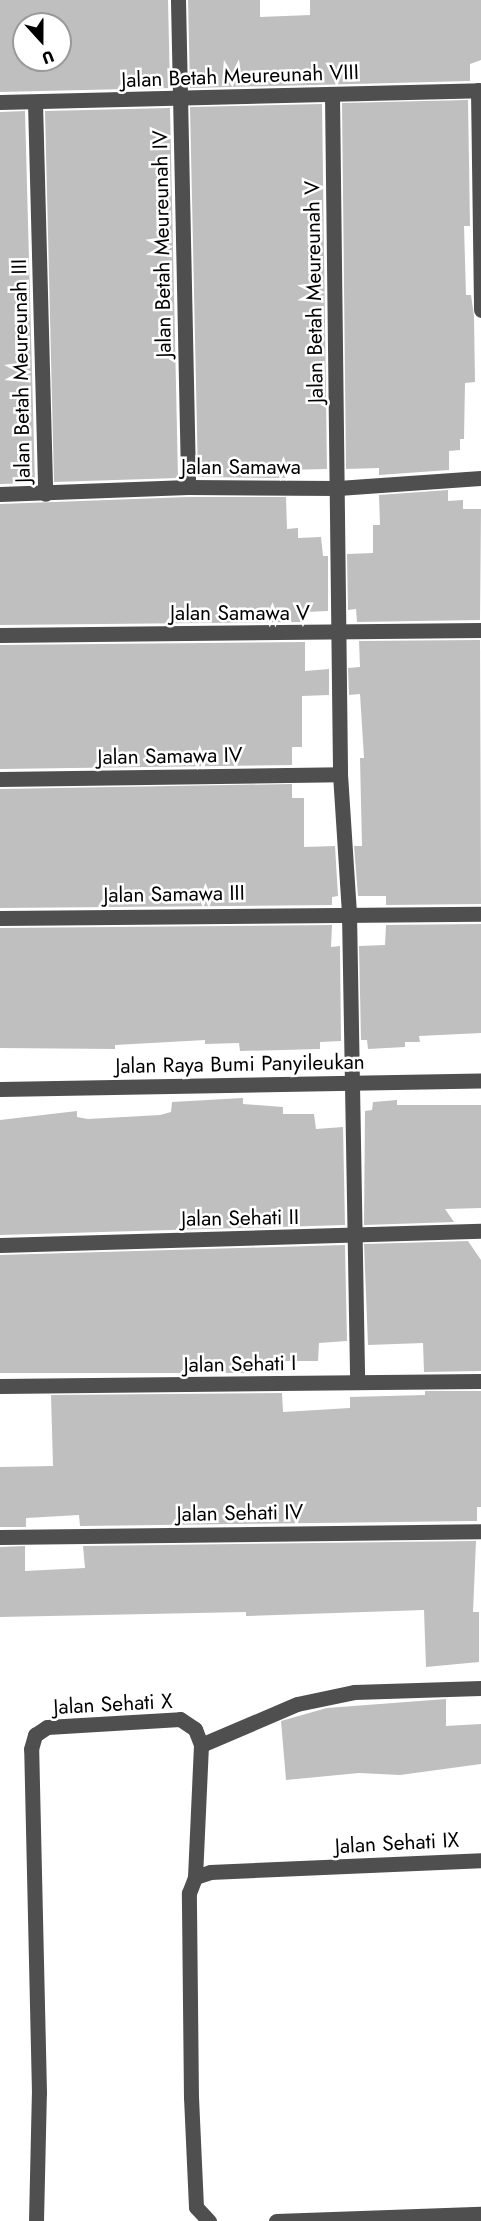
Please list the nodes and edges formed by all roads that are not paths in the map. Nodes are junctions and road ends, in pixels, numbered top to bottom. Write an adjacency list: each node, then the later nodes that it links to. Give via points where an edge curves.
1 (178, 0): 4 (street, Jalan Betah Meureunah IV)
2 (480, 90): 3 (street, Jalan Betah Meureunah VIII); 7 (street)
3 (332, 95): 4 (street, Jalan Betah Meureunah VIII); 10 (street, Jalan Betah Meureunah V)
4 (180, 99): 6 (street, Jalan Betah Meureunah VIII); 9 (street, Jalan Betah Meureunah IV)
5 (0, 102): 6 (street, Jalan Betah Meureunah VIII)
6 (35, 102): 12 (street, Jalan Betah Meureunah III)
7 (481, 310)
8 (481, 478): 10 (street, Jalan Samawa)
9 (188, 487): 10 (street, Jalan Samawa); 12 (street, Jalan Samawa)
10 (338, 488): 14 (street, Jalan Betah Meureunah V)
11 (0, 494): 12 (street, Jalan Samawa)
12 (45, 494)
13 (481, 630): 14 (street, Jalan Samawa V)
14 (339, 633): 15 (street, Jalan Samawa V); 16 (street, Jalan Betah Meureunah V)
15 (0, 635)
16 (340, 774): 17 (street, Jalan Samawa IV); 18 (street, Jalan Betah Meureunah V)
17 (0, 779)
18 (350, 913): 19 (street, Jalan Samawa III); 20 (street, Jalan Samawa III); 22 (street, Jalan Betah Meureunah V)
19 (481, 914)
20 (0, 918)
21 (481, 1081): 22 (street, Jalan Raya Bumi Panyileukan)
22 (354, 1083): 23 (street, Jalan Raya Bumi Panyileukan); 25 (street, Jalan Betah Meureunah V)
23 (0, 1089)
24 (481, 1232): 25 (street, Jalan Sehati II)
25 (354, 1236): 26 (street, Jalan Sehati II); 28 (street, Jalan Betah Meureunah V)
26 (0, 1245)
27 (481, 1381): 28 (street, Jalan Sehati I)
28 (357, 1382): 29 (street, Jalan Sehati I)
29 (0, 1386)
30 (481, 1531): 31 (street, Jalan Sehati IV)
31 (0, 1537)
32 (481, 1688): 33 (street, via 342,1695 297,1704)
33 (201, 1745): 35 (street); 37 (street, Jalan Sehati X, via 195,1729 180,1719 47,1727 35,1735 31,1749 39,2093)
34 (481, 1860): 35 (street, Jalan Sehati IX, via 210,1872)
35 (195, 1877): 38 (street, via 189,1893 191,2098 196,2207)
36 (481, 2214): 39 (street)
37 (36, 2221)
38 (208, 2221)
39 (276, 2221)

